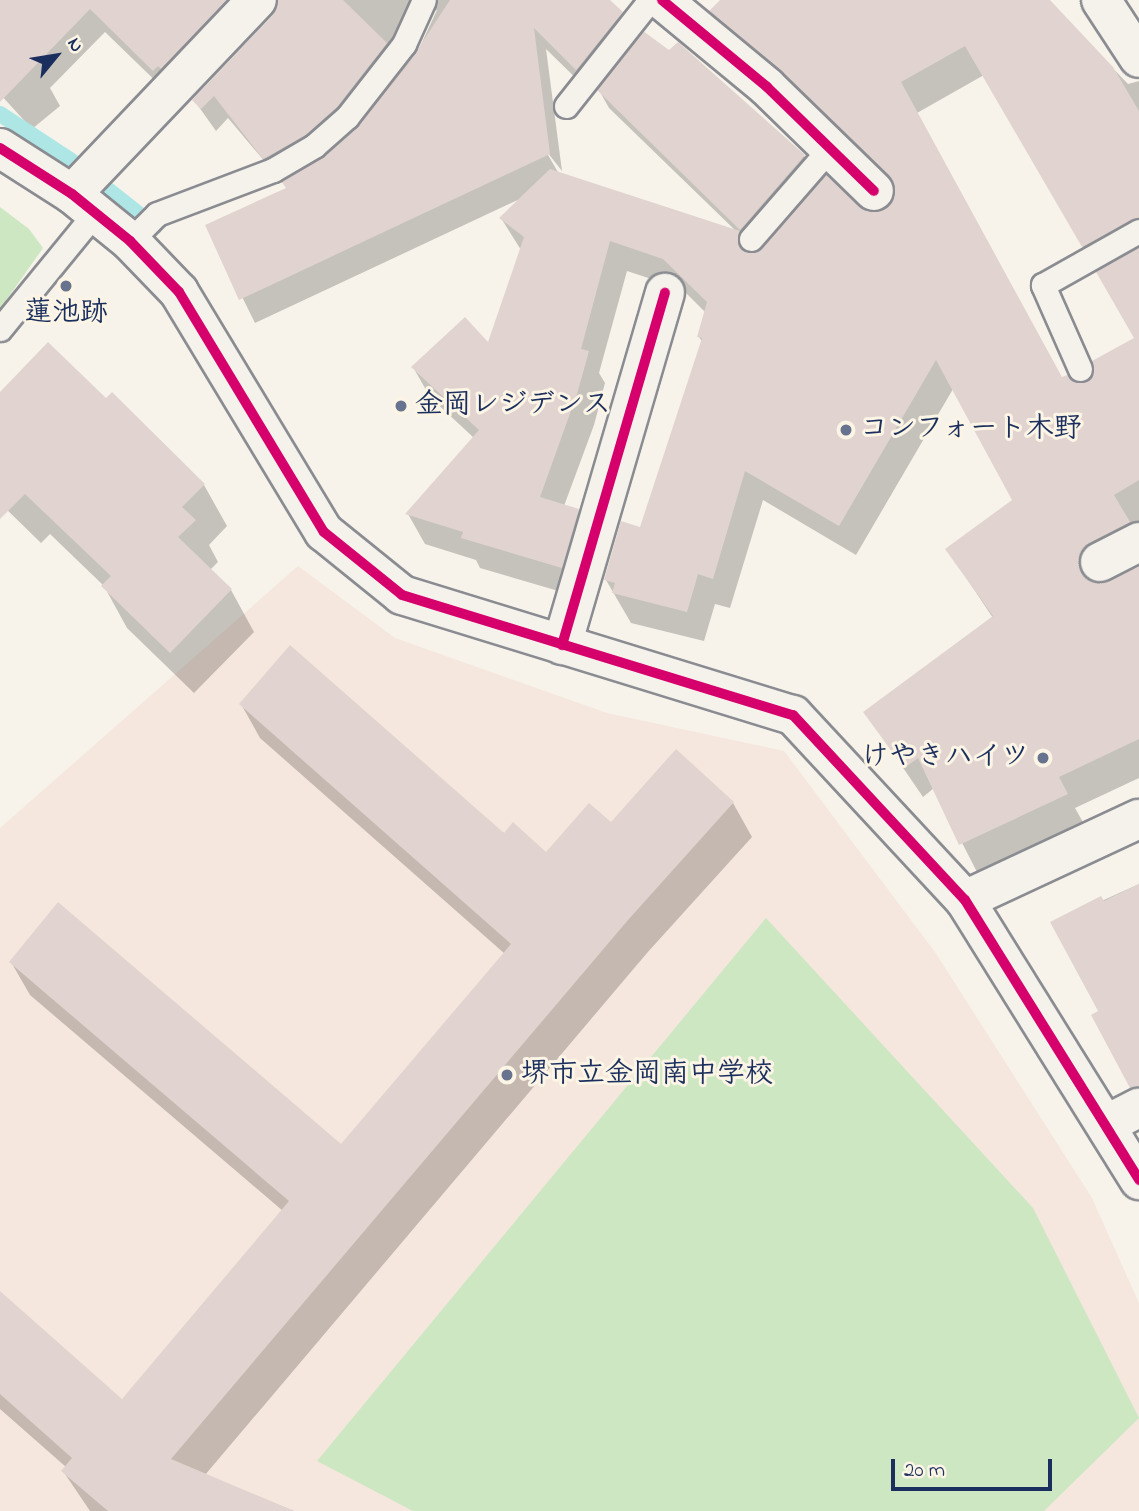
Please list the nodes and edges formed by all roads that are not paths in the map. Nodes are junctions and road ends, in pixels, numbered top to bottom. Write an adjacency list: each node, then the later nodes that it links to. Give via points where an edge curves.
1 (257, 0): 10 (street)
2 (424, 0): 13 (lane, via 404,44 347,117 314,146 272,170 157,215)
3 (650, 0): 7 (lane)
4 (663, 0): 9 (street, via 767,87)
5 (1101, 0): 6 (street)
6 (1139, 58)
7 (566, 106)
8 (0, 148): 10 (street)
9 (830, 148): 11 (street); 14 (lane)
10 (84, 191): 13 (street); 16 (lane)
11 (874, 191)
12 (1139, 231): 17 (lane, via 1043,285)
13 (132, 239): 20 (street, via 179,292 324,532 402,596)
14 (751, 239)
15 (665, 293): 20 (street)
16 (0, 329)
17 (1080, 369)
18 (1139, 542): 19 (street)
19 (1100, 562)
20 (562, 645): 22 (street, via 793,715)
21 (1139, 819): 22 (street)
22 (965, 900): 23 (street)
23 (1123, 1116): 24 (street)
24 (1139, 1181)

